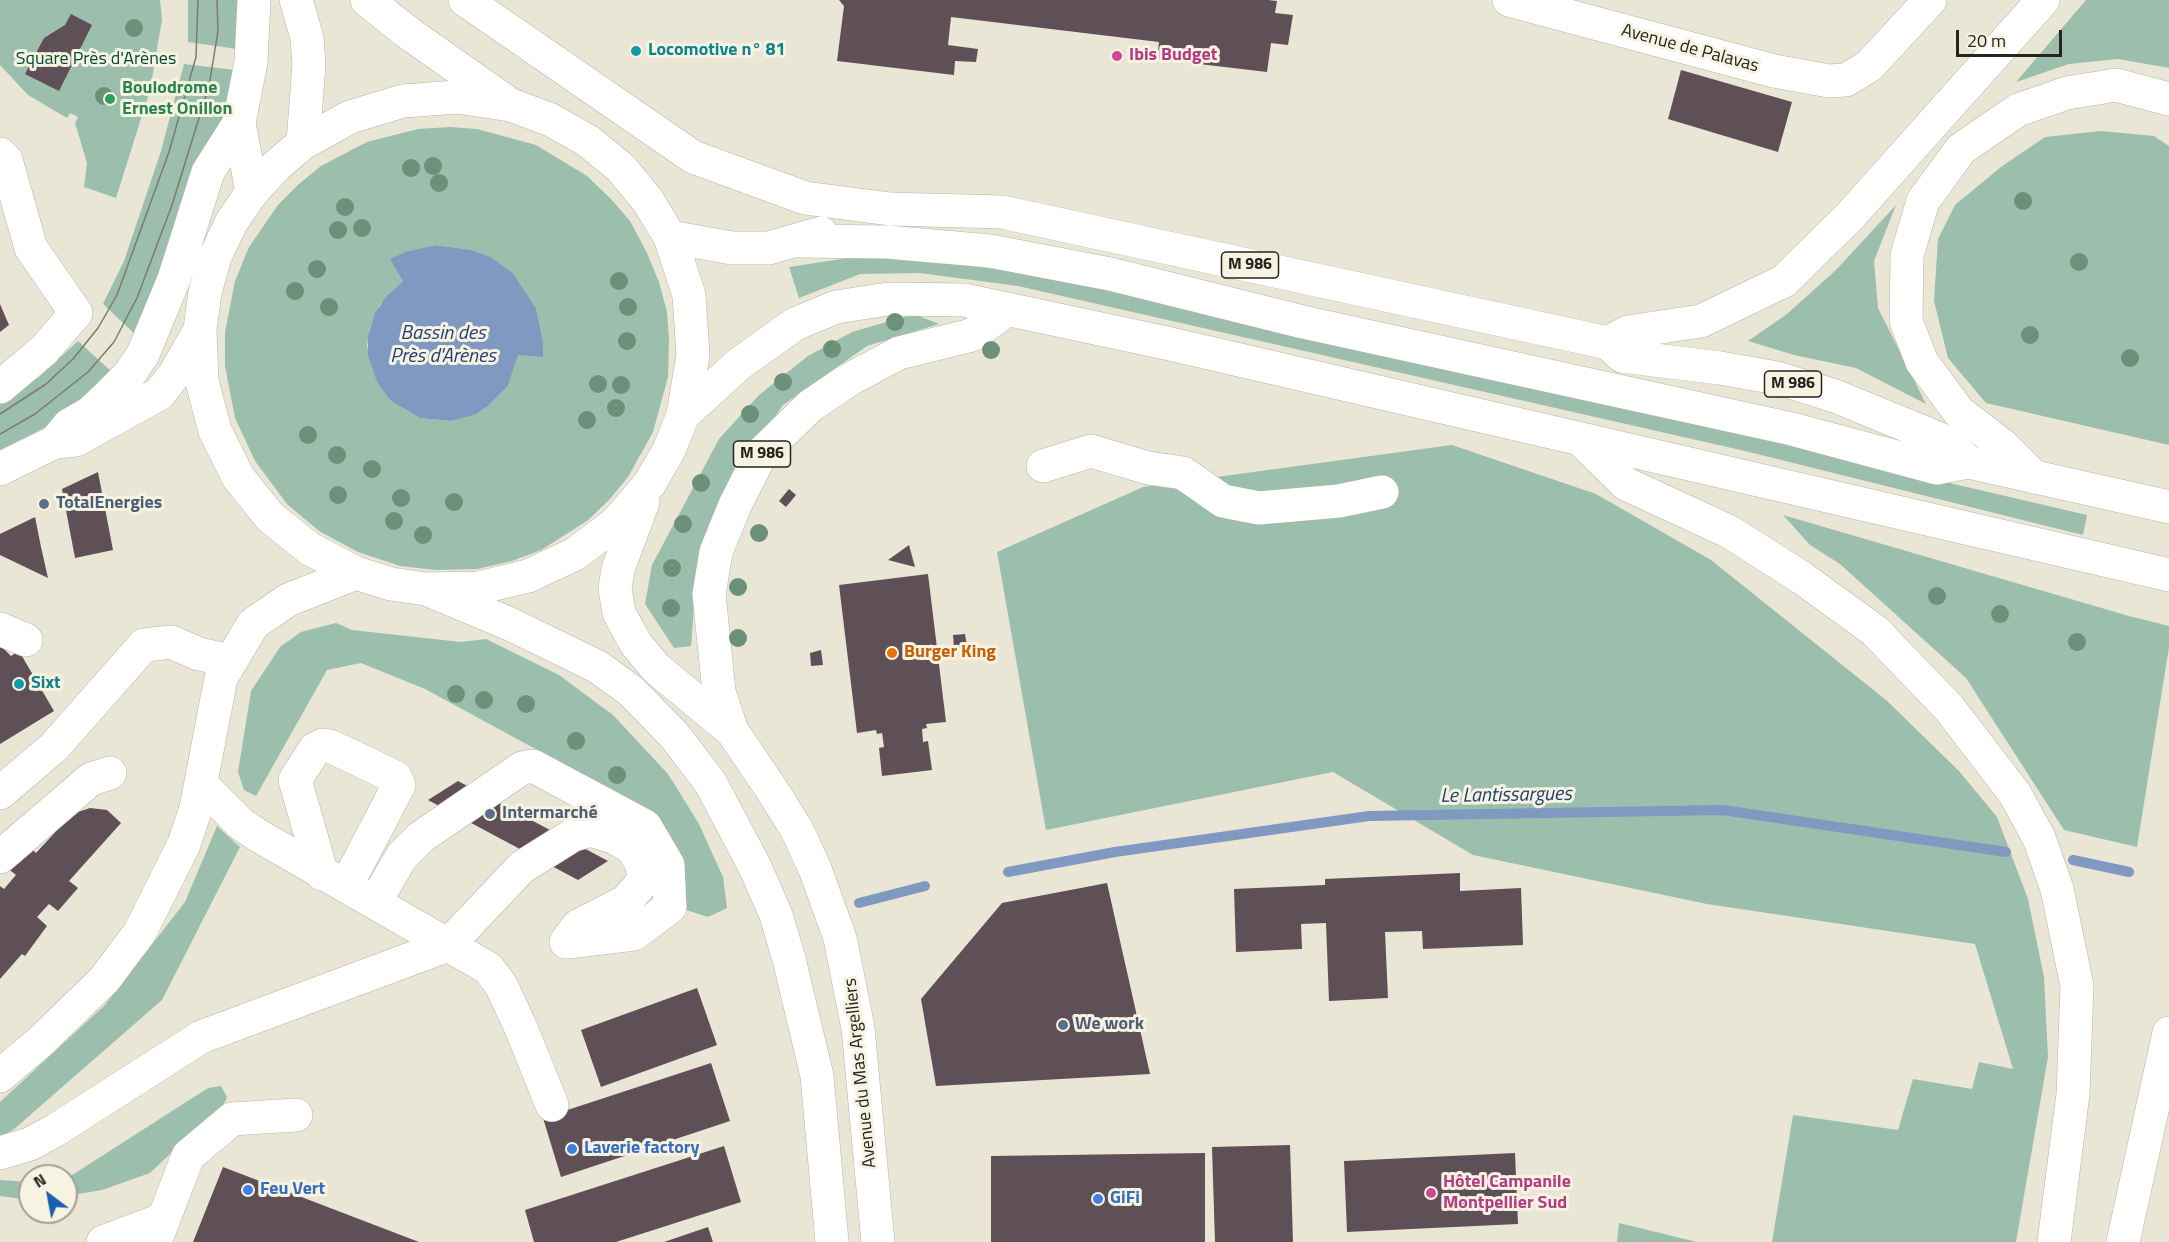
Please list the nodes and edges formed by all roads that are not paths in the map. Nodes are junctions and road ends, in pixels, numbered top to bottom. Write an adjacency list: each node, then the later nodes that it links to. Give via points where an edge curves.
1 (255, 0): 10 (main road, via 250,62)
2 (296, 0): 11 (main road, via 307,38 309,64)
3 (367, 0): 9 (main road)
4 (465, 0): 14 (main road, via 693,157 805,198)
5 (1509, 0): 6 (main road, Avenue de Palavas, via 1774,71 1846,80 1869,66)
6 (1930, 0)
7 (2043, 0): 19 (main road, via 1850,216 1784,281 1701,321 1628,332)
8 (2169, 99): 27 (main road, via 2116,85 2067,93 2018,110 1961,149 1923,201 1907,255 1906,321 1923,362 1959,412 2002,445)
9 (511, 105): 11 (main road, via 457,97 403,101 351,117); 15 (main road, via 561,125 621,168)
10 (239, 123): 13 (main road); 23 (main road, via 208,172 174,279 143,354 129,375 90,413 69,425)
11 (303, 143): 13 (main road)
12 (0, 154): 20 (main road, via 6,160 31,248 76,313 44,350)
13 (252, 192): 18 (main road, via 215,257)
14 (890, 209): 16 (main road, M 986); 19 (main road, M 986, via 1002,212)
15 (670, 237): 16 (main road, M 986, via 732,248 769,248); 21 (main road, via 690,305 693,355)
16 (800, 241): 24 (main road, M 986, via 887,242 990,251 1110,274 1303,322 1792,429 1937,468)
17 (1008, 309): 21 (main road, via 964,300 888,299 836,307 795,324 739,364); 22 (main road); 35 (main road, M 986, via 972,335 899,353 850,379 810,405 761,454 716,552 709,594 719,692)
18 (200, 330): 23 (main road, via 159,394 76,440); 32 (main road, via 202,381 215,431 238,477 270,517 310,549)
19 (1608, 343): 24 (main road, M 986, via 1622,356 1777,378 1835,396 1947,442)
20 (0, 387)
21 (683, 415): 28 (main road)
22 (1580, 439): 31 (main road); 51 (main road, via 1626,483 1730,532 1875,631 1949,708 2015,794 2039,838 2057,889 2077,986 2073,1094)
23 (55, 442): 26 (main road)
24 (1968, 462): 27 (main road, M 986)
25 (1043, 466): 29 (main road, via 1091,451 1148,468 1183,473 1223,501 1259,508 1338,501)
26 (0, 469)
27 (2034, 477): 30 (main road, M 986)
28 (650, 483): 33 (main road, via 616,522 575,554 528,576 478,588); 35 (main road, Avenue du Mas Argelliers, via 618,569 615,589 619,613 636,644 656,668)
29 (1382, 492)
30 (2162, 506)
31 (2155, 572)
32 (356, 573): 33 (main road); 34 (main road, via 288,600 254,624)
33 (426, 590): 49 (main road, via 510,624 598,667 631,691 674,735 710,782 755,867 789,958 817,1076)
34 (231, 662): 37 (main road, via 221,678); 38 (main road, via 171,642 144,645 54,747)
35 (732, 731): 50 (main road, Avenue du Mas Argelliers, via 797,830 840,938 858,1028)
36 (110, 773): 39 (main road, via 91,779)
37 (202, 785): 40 (main road, via 241,824); 43 (main road, via 184,844 140,932 104,980)
38 (0, 793)
39 (0, 857)
40 (375, 902): 41 (main road); 41 (main road, via 402,856 421,837 522,768 533,766 645,826 668,865 670,907 634,934 566,942 578,926 625,902 644,881 642,865 632,848 591,830 573,835 522,867)
41 (448, 945): 44 (main road, via 488,968 501,985); 46 (main road, via 201,1037 54,1131)
42 (2169, 1033): 52 (main road)
43 (0, 1076)
44 (552, 1106)
45 (296, 1115): 47 (main road, via 232,1119 188,1156)
46 (0, 1153)
47 (160, 1230): 48 (main road)
48 (103, 1242)
49 (832, 1242)
50 (878, 1242)
51 (2055, 1242)
52 (2123, 1242)

